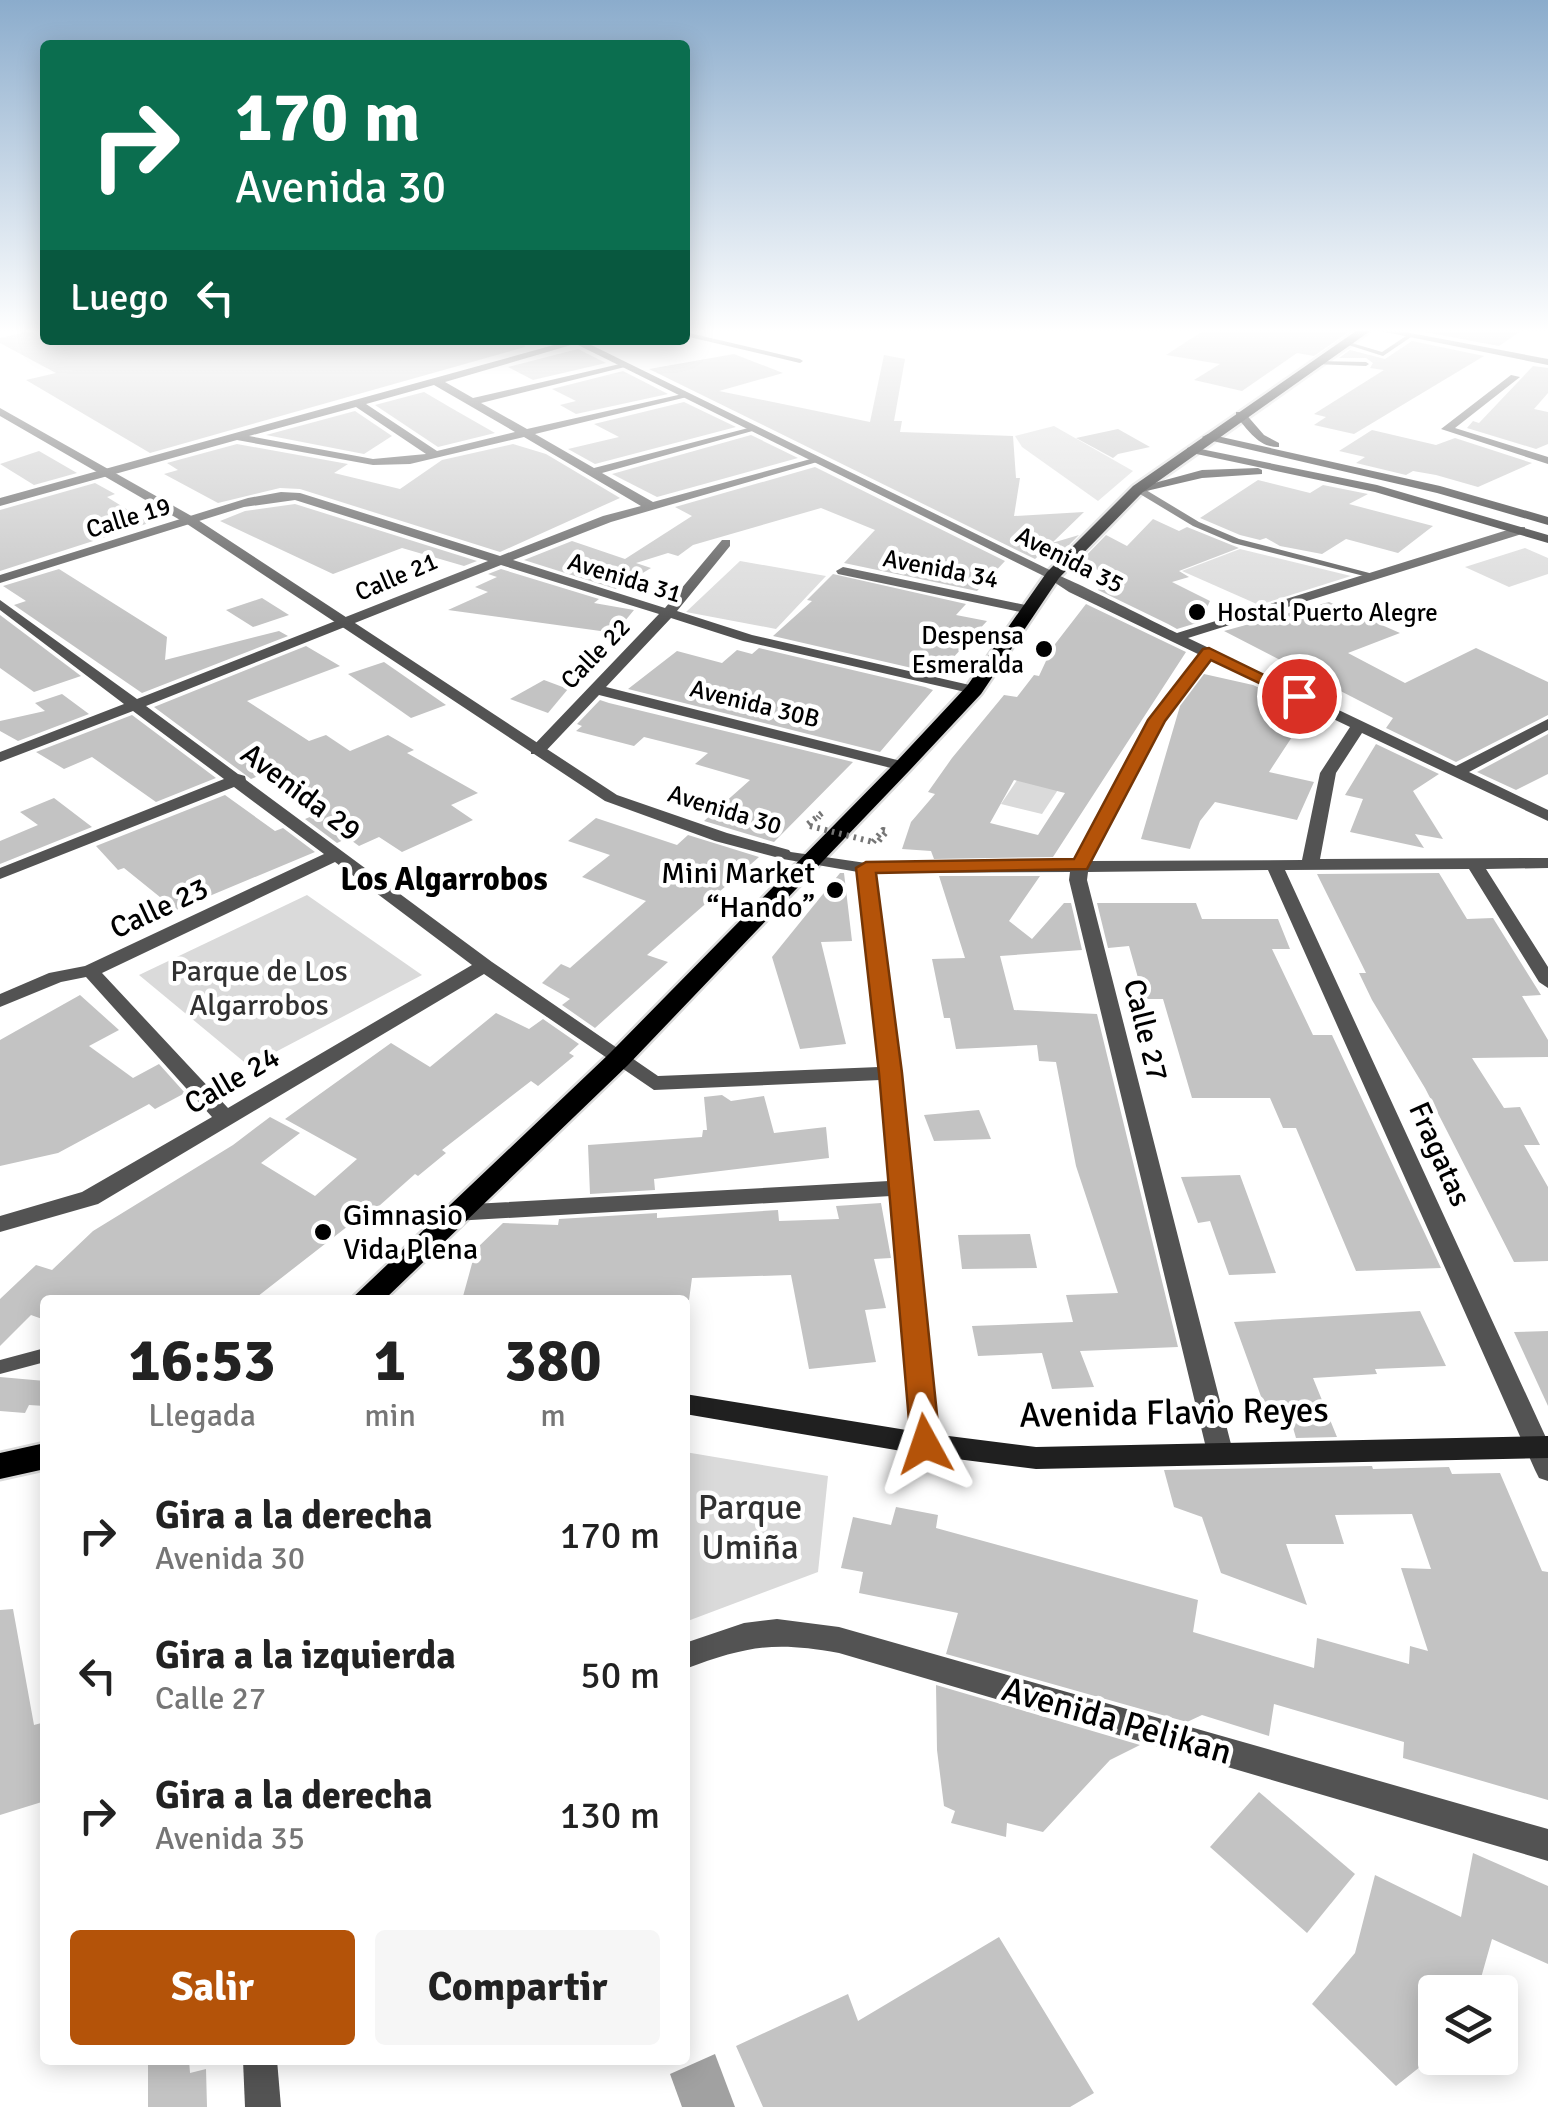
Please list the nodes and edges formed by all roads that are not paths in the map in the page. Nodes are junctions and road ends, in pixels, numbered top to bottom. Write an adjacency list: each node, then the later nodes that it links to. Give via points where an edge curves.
1 (29, 427): 18 (street, Avenida 30)
2 (265, 427): 11 (street)
3 (394, 427): 14 (street)
4 (514, 427): 10 (street)
5 (552, 427): 10 (street)
6 (1221, 427): 12 (main road)
7 (1254, 427): 17 (main road, via 1270,443)
8 (1449, 427): 16 (street)
9 (752, 428): 15 (street, Avenida 35); 19 (street)
10 (525, 434): 14 (street); 19 (street)
11 (234, 436): 14 (street, via 392,463); 18 (street)
12 (1208, 437): 13 (main road); 17 (main road)
13 (1191, 450): 20 (main road); 21 (main road)
14 (435, 455)
15 (818, 460): 24 (street, Calle 21); 33 (street, Avenida 35)
16 (1548, 460)
17 (1324, 462): 26 (main road)
18 (109, 472): 23 (street); 25 (street, Avenida 30)
19 (593, 472): 24 (street)
20 (1324, 477): 21 (main road, via 1224,472); 27 (main road)
21 (1140, 488): 32 (lane, via 1236,541); 33 (main road)
22 (267, 496): 25 (street, Calle 19); 30 (street, Avenida 31, via 296,496)
23 (0, 502)
24 (650, 506): 30 (street, Calle 21)
25 (191, 521): 34 (street, Calle 19); 38 (street, Avenida 30)
26 (1548, 522)
27 (1521, 530): 28 (main road); 32 (street)
28 (1548, 539)
29 (726, 542): 37 (street, Calle 22)
30 (495, 560): 37 (street, Avenida 31); 38 (street, Calle 21)
31 (844, 571): 36 (street, Avenida 34)
32 (1372, 575): 39 (street)
33 (1053, 576): 36 (main road); 39 (street, Avenida 35)
34 (0, 579)
35 (0, 604): 43 (street, Avenida 29)
36 (1030, 610): 42 (main road)
37 (667, 614): 41 (street, Calle 22); 42 (street, Avenida 31)
38 (350, 622): 43 (street, Calle 21); 46 (street, Avenida 30)
39 (1178, 637): 40 (street, Avenida 35)
40 (1209, 652): 45 (street, Avenida 35); 56 (street, via 1157,720)
41 (594, 689): 46 (street, Calle 22); 48 (street, Avenida 30B)
42 (974, 690): 48 (main road)
43 (136, 705): 47 (street, Calle 21); 50 (street, Avenida 29)
44 (1548, 724): 49 (street)
45 (1359, 725): 49 (street, Avenida 35); 57 (street, via 1328,773)
46 (537, 751): 53 (street, Avenida 30, via 611,798 720,837)
47 (0, 756)
48 (903, 766): 53 (main road)
49 (1459, 772): 51 (street, Avenida 35)
50 (239, 779): 52 (street, Avenida 29); 60 (street)
51 (1548, 816)
52 (338, 854): 61 (street, Avenida 29); 62 (street, Calle 23)
53 (812, 860): 59 (street, Avenida 30); 65 (main road)
54 (1474, 863): 55 (street, Avenida 30); 57 (street, Avenida 30); 63 (street)
55 (1548, 863)
56 (1080, 864): 58 (street, Avenida 30); 59 (street, Avenida 30); 76 (street, Calle 27, via 1082,894)
57 (1310, 864): 58 (street, Avenida 30)
58 (1274, 865): 77 (street, Fragatas)
59 (866, 868): 66 (street)
60 (0, 874)
61 (485, 966): 65 (street, Avenida 29); 67 (street, Calle 24)
62 (90, 972): 64 (street, Calle 23, via 56,976); 67 (street)
63 (1548, 982)
64 (0, 1001)
65 (618, 1059): 66 (street, Avenida 29, via 654,1083); 69 (main road)
66 (890, 1073): 68 (street)
67 (226, 1119): 70 (street, Calle 24, via 90,1198)
68 (902, 1188): 69 (street); 75 (street)
69 (454, 1214): 71 (main road)
70 (0, 1224)
71 (370, 1295)
72 (40, 1356): 73 (lane)
73 (0, 1367)
74 (690, 1405): 75 (main road, Avenida Flavio Reyes)
75 (925, 1444): 76 (main road, Avenida Flavio Reyes, via 1036,1458)
76 (1220, 1452): 77 (main road, Avenida Flavio Reyes)
77 (1545, 1455)
78 (40, 1457): 79 (main road)
79 (0, 1466)
80 (690, 1654): 81 (street, Avenida Pelikan, via 730,1637 784,1629 839,1640)
81 (1548, 1845)
82 (260, 2065): 83 (street)
83 (263, 2107)

